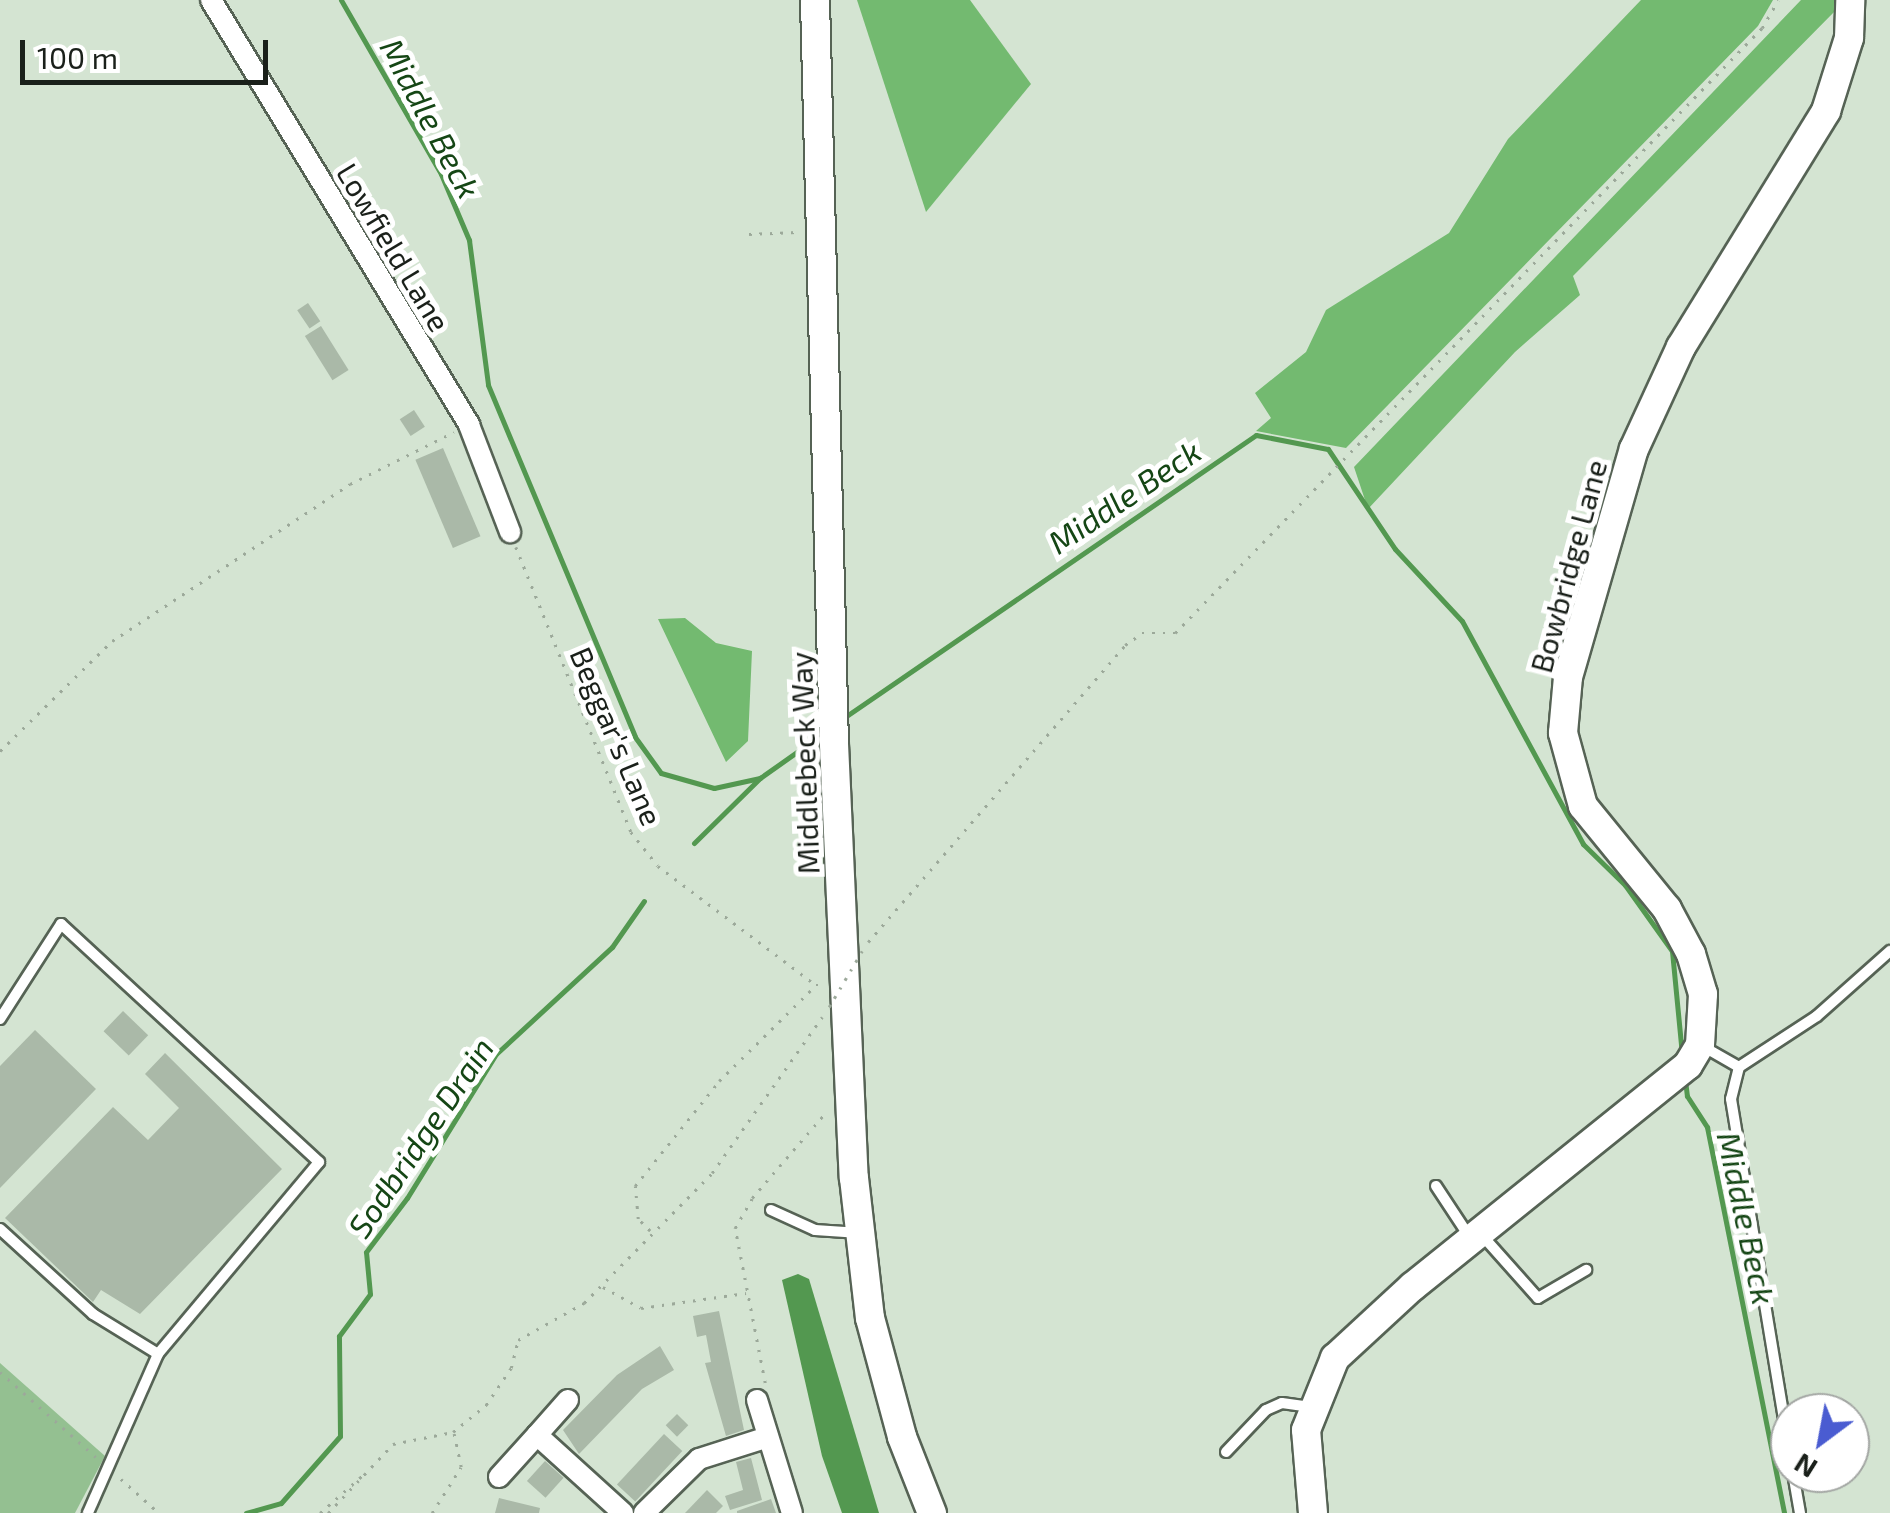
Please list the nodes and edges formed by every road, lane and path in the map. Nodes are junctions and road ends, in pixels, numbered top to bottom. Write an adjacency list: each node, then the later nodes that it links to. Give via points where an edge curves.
1 (211, 0): 7 (street, Lowfield Lane)
2 (815, 0): 23 (street, Middlebeck Way, via 834,744)
3 (1778, 0): 13 (path, bridge, via 1762,28 1175,634 1142,633 1124,645 865,946)
4 (1850, 0): 16 (street, Bowbridge Lane, via 1849,38 1826,111 1680,348 1634,450 1568,676 1563,733 1583,806 1668,908 1691,954 1704,994)
5 (804, 232): 6 (path)
6 (749, 234)
7 (469, 425): 8 (street, Lowfield Lane); 9 (path, via 350,484 112,641)
8 (510, 532): 11 (path, Beggar's Lane, via 632,832 658,866)
9 (0, 751)
10 (1890, 952): 17 (lane, via 1818,1016)
11 (816, 985): 12 (path); 22 (path, via 720,1081 635,1186 638,1220)
12 (832, 985)
13 (829, 1007)
14 (0, 1018): 28 (lane, via 61,924 319,1162)
15 (818, 1024): 22 (path, via 712,1173)
16 (1700, 1046): 17 (lane); 24 (street, via 1688,1065)
17 (1739, 1066): 31 (lane, via 1731,1099)
18 (837, 1099): 27 (path, via 739,1217 736,1242)
19 (1436, 1186): 24 (lane)
20 (771, 1210): 23 (lane, via 815,1230)
21 (0, 1230): 28 (lane, via 93,1314)
22 (651, 1232): 26 (path)
23 (861, 1232): 49 (street, Middlebeck Way, via 870,1318 886,1382)
24 (1475, 1236): 25 (lane, via 1538,1298); 33 (street, via 1346,1346)
25 (1586, 1270)
26 (602, 1286): 27 (path, via 641,1308); 34 (path, via 570,1315 518,1340 502,1386)
27 (746, 1293): 30 (path)
28 (158, 1354): 39 (lane)
29 (0, 1372): 39 (path)
30 (762, 1392): 36 (street)
31 (1780, 1393)
32 (568, 1400): 35 (street)
33 (1311, 1407): 37 (lane, via 1282,1403 1266,1410); 50 (street, via 1305,1468)
34 (454, 1432): 38 (path, via 405,1438); 45 (path, via 460,1467)
35 (537, 1434): 40 (street); 46 (street)
36 (768, 1437): 47 (street, via 699,1459); 48 (street)
37 (1226, 1452)
38 (378, 1460): 43 (path); 44 (path)
39 (109, 1469): 41 (lane); 42 (path)
40 (499, 1477)
41 (88, 1513)
42 (160, 1513)
43 (320, 1513)
44 (328, 1513)
45 (432, 1513)
46 (623, 1513)
47 (644, 1513)
48 (792, 1513)
49 (932, 1513)
50 (1313, 1513)

